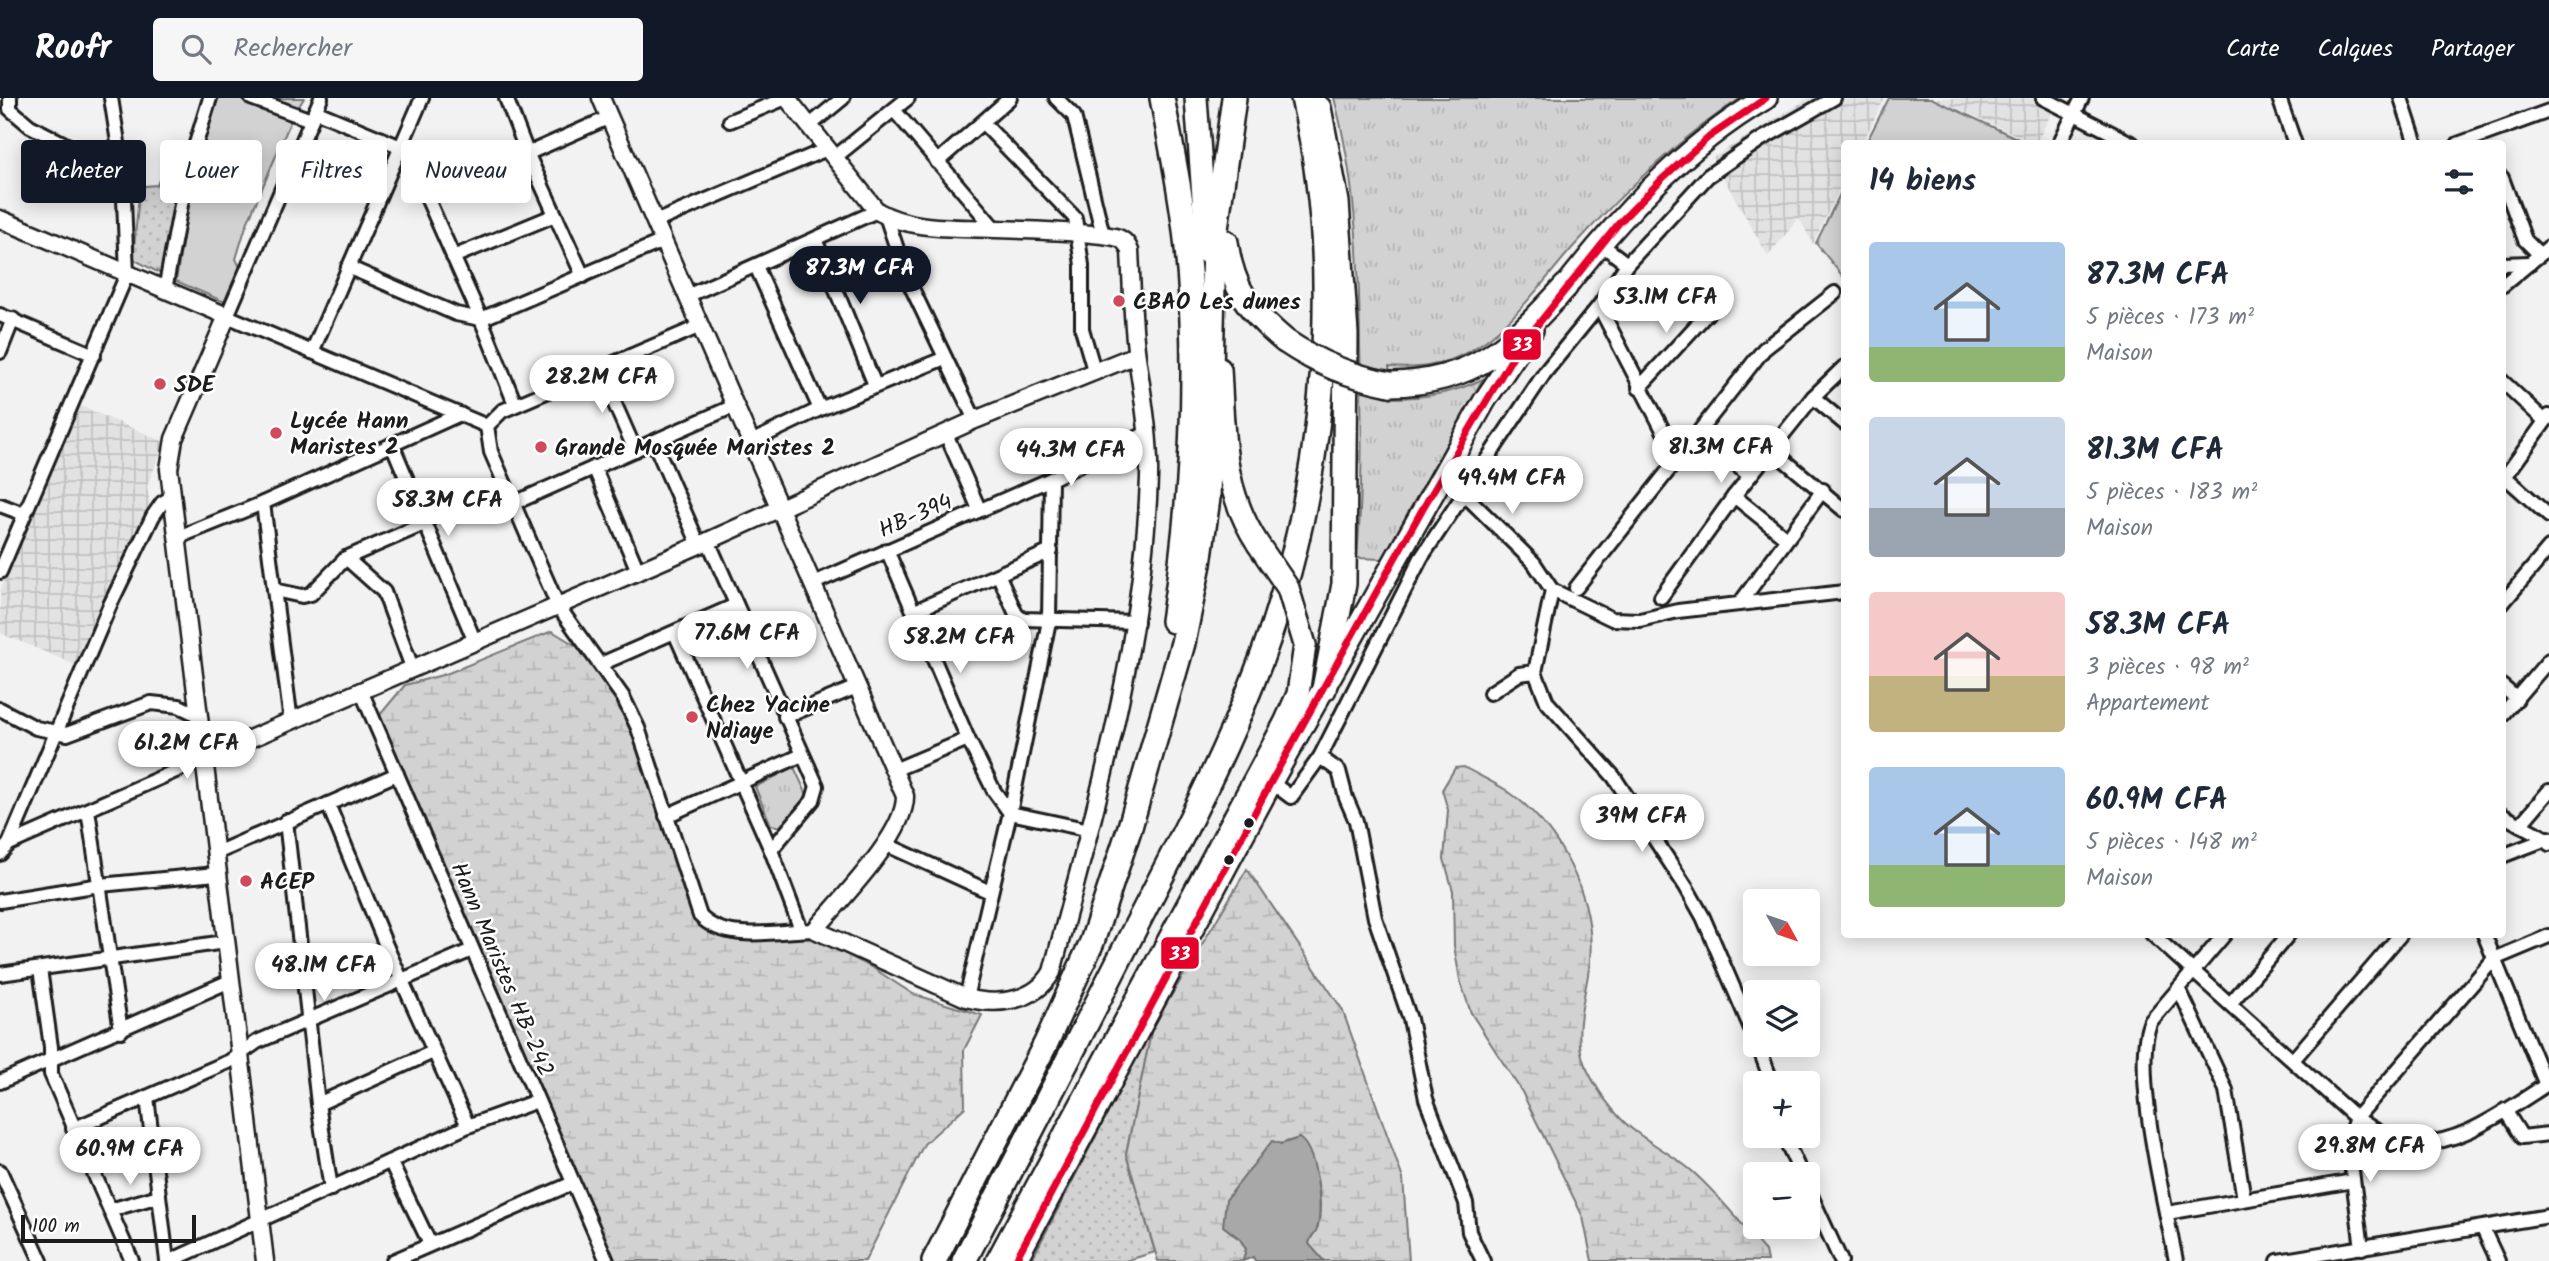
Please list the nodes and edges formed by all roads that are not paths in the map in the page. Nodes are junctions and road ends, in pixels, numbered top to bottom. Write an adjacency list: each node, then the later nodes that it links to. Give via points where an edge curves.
1 (110, 98): 35 (street)
2 (210, 98): 73 (street, via 187,173)
3 (251, 98): 28 (street)
4 (321, 98): 28 (street)
5 (422, 98): 36 (street)
6 (506, 98): 37 (street)
7 (601, 98): 29 (street)
8 (787, 98): 30 (street); 32 (street)
9 (843, 98): 32 (street)
10 (908, 98): 25 (street)
11 (1010, 98): 31 (street)
12 (1056, 98): 57 (street, via 1074,116)
13 (1162, 98): 177 (highway, via 1186,240 1192,337 1191,449 1177,600)
14 (1196, 98): 58 (highway)
15 (1234, 98): 47 (highway)
16 (1303, 98): 260 (highway, via 1321,220 1322,351 1309,473 1273,622 1214,773)
17 (1317, 98): 161 (highway, via 1335,189 1346,334 1344,584)
18 (1766, 98): 61 (highway, via 1709,137)
19 (1834, 98): 65 (street, via 1708,176)
20 (2043, 98): 27 (street)
21 (2082, 98): 27 (street)
22 (2279, 98): 40 (street)
23 (2402, 98): 41 (street)
24 (7, 106): 34 (street, via 30,126)
25 (894, 110): 43 (street); 46 (street)
26 (2549, 111): 33 (street)
27 (2074, 113): 38 (street); 39 (street)
28 (313, 116): 42 (street); 80 (street)
29 (610, 117): 44 (street); 54 (street)
30 (730, 121)
31 (983, 123): 46 (street); 56 (street, via 1074,218)
32 (809, 126): 43 (street)
33 (2488, 139)
34 (57, 140)
35 (117, 140)
36 (404, 140)
37 (522, 140)
38 (2061, 140)
39 (2125, 140)
40 (2294, 140)
41 (2415, 140)
42 (401, 147): 67 (street)
43 (831, 153): 51 (street); 54 (street)
44 (531, 154)
45 (531, 162): 52 (street)
46 (937, 162): 55 (street)
47 (1224, 165): 58 (highway); 68 (highway, via 1222,192)
48 (124, 203): 69 (street)
49 (430, 203): 63 (street)
50 (2507, 206): 62 (street, via 2525,240)
51 (882, 214): 55 (street, via 922,225); 59 (street); 88 (street)
52 (555, 215): 63 (street); 70 (street)
53 (0, 219): 69 (street)
54 (655, 222): 60 (street)
55 (995, 229): 56 (street)
56 (1078, 232): 57 (street); 90 (street, via 1082,330)
57 (1103, 235): 87 (street, via 1119,237 1130,251)
58 (1210, 236): 68 (highway); 76 (highway)
59 (815, 239): 66 (street); 93 (street)
60 (663, 241): 70 (street); 75 (street)
61 (1601, 244): 65 (street); 72 (highway)
62 (2540, 255): 64 (street); 71 (street)
63 (453, 257): 81 (street)
64 (2506, 263)
65 (1627, 264): 78 (street)
66 (756, 266): 75 (street); 98 (street)
67 (348, 267): 81 (street, via 456,314); 85 (street)
68 (1230, 272): 72 (highway, bridge, via 1251,307 1285,341 1317,363 1390,384 1422,383 1479,366 1522,334)
69 (127, 274): 73 (street); 86 (street)
70 (583, 276): 81 (street)
71 (2506, 283)
72 (1566, 286): 161 (highway, via 1515,353)
73 (165, 290): 80 (street)
74 (1835, 293): 106 (street, via 1764,349)
75 (687, 296): 83 (street)
76 (1213, 303): 177 (highway, via 1209,474 1201,552 1182,643); 261 (highway, bridge, via 1232,496 1241,518 1288,588 1305,645 1298,694)
77 (1716, 304): 94 (street)
78 (1599, 306): 94 (street); 119 (street, via 1546,371)
79 (0, 315): 82 (street)
80 (227, 316): 85 (street); 121 (street, via 174,439 169,469)
81 (481, 318): 96 (street)
82 (13, 319): 84 (street); 86 (street)
83 (698, 327): 89 (street); 97 (street)
84 (0, 352)
85 (312, 352): 99 (street)
86 (94, 355): 128 (street)
87 (1136, 355): 90 (street); 104 (street)
88 (945, 358): 93 (street); 101 (street)
89 (599, 368): 96 (street); 112 (street)
90 (1094, 370): 101 (street)
91 (1841, 371): 95 (street)
92 (2506, 384): 100 (street)
93 (874, 385): 98 (street)
94 (1639, 388): 107 (street)
95 (1813, 397): 102 (street); 111 (street)
96 (515, 404): 103 (street)
97 (734, 406): 108 (street); 109 (street)
98 (820, 409): 109 (street)
99 (460, 414): 103 (street); 110 (street)
100 (2547, 419): 114 (street)
101 (975, 420): 105 (street)
102 (1841, 420)
103 (487, 426): 123 (street, via 491,452)
104 (1147, 433): 116 (street, HB-394); 153 (street, via 1147,516)
105 (946, 434): 126 (street); 127 (street)
106 (1697, 434): 115 (street); 142 (street)
107 (1666, 436)
108 (654, 442): 112 (street); 133 (street)
109 (751, 442): 126 (street)
110 (392, 444): 122 (street); 130 (street)
111 (1771, 449): 115 (street); 118 (street)
112 (635, 450): 113 (street)
113 (594, 467): 123 (street); 138 (street)
114 (2506, 475)
115 (1750, 476): 120 (street)
116 (1051, 479): 127 (street, HB-394); 136 (street)
117 (2506, 480): 129 (street)
118 (1823, 490): 125 (street); 131 (street)
119 (1464, 494): 144 (street, via 1534,563); 174 (street, via 1421,558)
120 (1734, 496): 131 (street); 146 (street)
121 (172, 497): 132 (street); 171 (street, via 153,516)
122 (263, 503): 132 (street); 143 (street)
123 (512, 504): 150 (street)
124 (0, 505): 128 (street)
125 (1841, 507)
126 (780, 509): 133 (street); 141 (street)
127 (979, 509): 135 (street, HB-394)
128 (24, 514): 139 (street)
129 (2549, 516)
130 (424, 524): 137 (street); 155 (street)
131 (1785, 537): 148 (street)
132 (176, 538): 168 (street)
133 (703, 543): 138 (street); 149 (street)
134 (2549, 548): 147 (street)
135 (887, 550): 141 (street, HB-394); 151 (street)
136 (1051, 551): 140 (street); 152 (street)
137 (346, 558): 143 (street, via 311,594); 158 (street, via 384,592)
138 (638, 570): 150 (street)
139 (0, 572)
140 (999, 576): 151 (street); 152 (street, via 1016,614 1022,619)
141 (814, 583): 160 (street)
142 (1576, 588)
143 (274, 590): 170 (street)
144 (1552, 590): 148 (street, via 1612,619 1640,620); 159 (street)
145 (1841, 592): 148 (street)
146 (1661, 597)
147 (2506, 599)
148 (1740, 603)
149 (736, 605): 154 (street); 169 (street)
150 (558, 606): 155 (street); 157 (street)
151 (915, 611): 172 (street)
152 (1049, 621): 153 (street); 184 (street)
153 (1137, 622): 189 (street)
154 (675, 633): 157 (street); 180 (street)
155 (475, 642): 158 (street)
156 (2549, 660): 165 (street)
157 (601, 664): 185 (street, via 638,728)
158 (414, 670): 163 (street)
159 (1535, 672): 164 (street, via 1519,674); 221 (street, via 1547,702 1614,776 1686,887)
160 (859, 686): 169 (street); 176 (street)
161 (1324, 689): 179 (highway)
162 (2506, 689): 165 (street)
163 (362, 693): 170 (street); 178 (street, Hann Maristes HB-242)
164 (1490, 693)
165 (2517, 699): 167 (street)
166 (0, 709): 171 (street, via 36,728)
167 (2506, 711)
168 (198, 715): 171 (street, via 179,706 151,703 77,731); 175 (street)
169 (785, 717): 173 (street)
170 (291, 722): 175 (street)
171 (57, 733): 192 (street)
172 (968, 739): 176 (street); 184 (street)
173 (802, 755): 180 (street); 193 (street, via 817,794)
174 (1320, 757): 179 (street, via 1291,797); 263 (street, via 1339,771 1356,821 1375,918 1410,1018 1426,1099)
175 (203, 759): 183 (street); 194 (street)
176 (894, 770): 191 (street, via 905,805)
177 (1146, 772): 259 (highway, via 1083,964)
178 (397, 774): 182 (street); 209 (street, Hann Maristes HB-242)
179 (1271, 782): 262 (highway)
180 (741, 783): 185 (street); 193 (street)
181 (2549, 790): 188 (street)
182 (328, 804): 187 (street); 208 (street)
183 (88, 810): 192 (street); 197 (street)
184 (1010, 813): 189 (street); 198 (street)
185 (666, 816): 200 (street, via 695,905 708,924 727,932)
186 (2506, 817): 188 (street)
187 (286, 821): 194 (street); 215 (street)
188 (2520, 825): 190 (street)
189 (1090, 830): 219 (street, via 1047,981 1032,995 988,1002)
190 (2548, 840): 195 (street)
191 (885, 844): 198 (street); 200 (street)
192 (4, 849)
193 (771, 850): 200 (street)
194 (214, 854): 196 (street)
195 (2506, 855)
196 (216, 874): 197 (street); 207 (street)
197 (100, 886): 199 (street); 210 (street)
198 (990, 892): 219 (street)
199 (0, 901)
200 (808, 930): 219 (street)
201 (2549, 936): 211 (street)
202 (2156, 938): 213 (street)
203 (2222, 938): 213 (street)
204 (2286, 938): 220 (street)
205 (2398, 938): 227 (street)
206 (2486, 938): 211 (street)
207 (225, 942): 210 (street); 217 (street)
208 (387, 948): 215 (street); 216 (street)
209 (472, 950): 216 (street); 231 (street, Hann Maristes HB-242)
210 (110, 959): 212 (street); 223 (street)
211 (2494, 959): 229 (street); 234 (street)
212 (40, 969): 214 (street); 226 (street)
213 (2194, 972): 218 (street); 220 (street)
214 (0, 974)
215 (306, 978): 222 (street)
216 (401, 979): 222 (street); 224 (street)
217 (230, 981): 223 (street); 225 (street)
218 (2179, 989): 244 (street, via 2226,1090); 246 (street, via 2151,1021 2143,1076)
219 (967, 998)
220 (2230, 1004): 227 (street)
221 (1743, 1010)
222 (308, 1021): 225 (street); 232 (street)
223 (121, 1031): 226 (street)
224 (433, 1052): 232 (street); 235 (street)
225 (238, 1055): 230 (street); 249 (street)
226 (51, 1060): 228 (street); 236 (street, via 51,1074)
227 (2292, 1060): 234 (street)
228 (0, 1082)
229 (2548, 1084): 233 (street)
230 (147, 1097): 236 (street); 243 (street)
231 (537, 1101): 235 (street); 241 (street, Hann Maristes HB-242)
232 (318, 1104): 242 (street)
233 (2505, 1110): 234 (street, via 2454,1136 2425,1143 2404,1142); 237 (street, via 2522,1138)
234 (2356, 1118): 240 (street, via 2347,1140)
235 (468, 1126): 238 (street)
236 (73, 1129): 245 (street)
237 (2549, 1134)
238 (391, 1163): 242 (street); 251 (street)
239 (0, 1171): 254 (street)
240 (2353, 1181): 244 (street); 252 (street)
241 (573, 1183): 251 (street); 258 (street, Hann Maristes HB-242)
242 (331, 1189): 249 (street)
243 (159, 1196): 245 (street); 256 (street)
244 (2244, 1199): 246 (street)
245 (110, 1210): 255 (street)
246 (2167, 1213): 265 (street)
247 (1820, 1215): 264 (street)
248 (2549, 1216): 250 (street)
249 (260, 1223): 256 (street); 257 (street)
250 (2483, 1229): 252 (street); 267 (street)
251 (430, 1244): 253 (street)
252 (2362, 1248): 266 (street)
253 (401, 1259)
254 (41, 1261)
255 (132, 1261)
256 (169, 1261)
257 (265, 1261)
258 (607, 1261)
259 (934, 1261)
260 (964, 1261)
261 (997, 1261)
262 (1015, 1261)
263 (1483, 1261)
264 (1841, 1261)
265 (2176, 1261)
266 (2278, 1261)
267 (2498, 1261)

